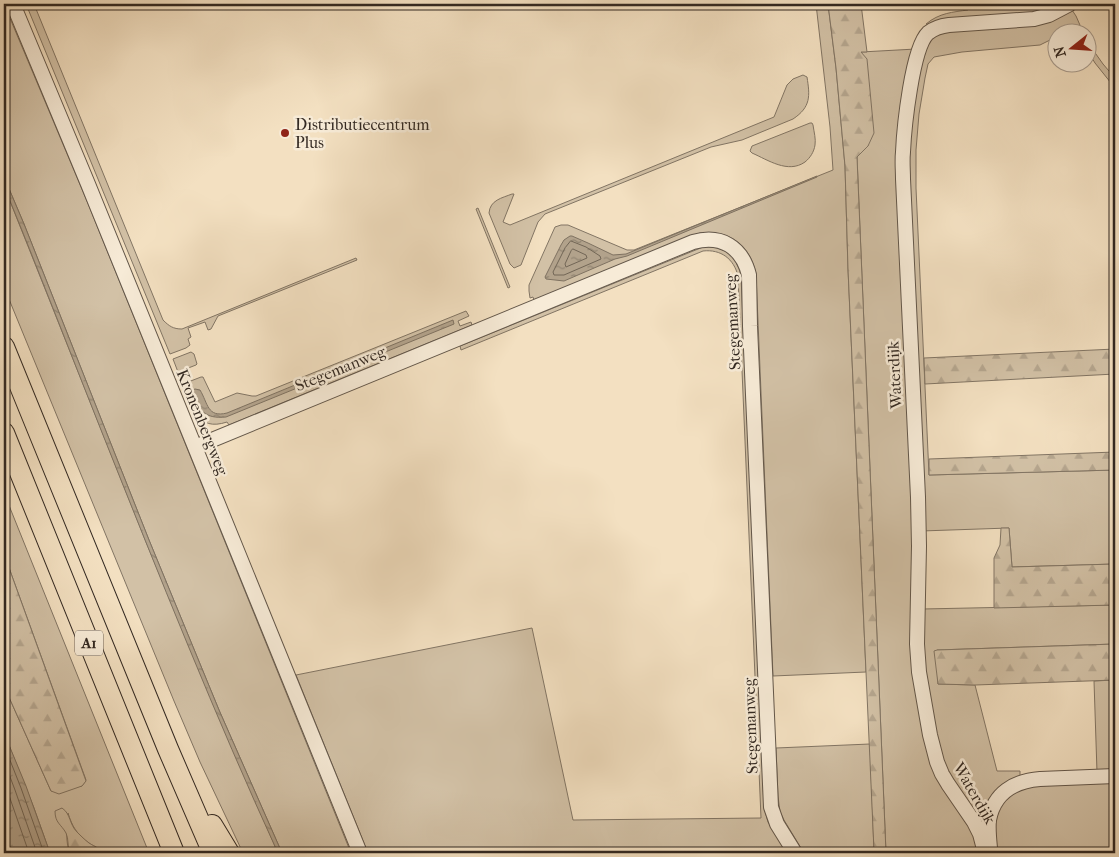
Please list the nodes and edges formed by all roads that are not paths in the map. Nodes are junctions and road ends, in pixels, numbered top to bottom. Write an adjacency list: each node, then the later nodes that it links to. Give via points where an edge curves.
1 (13, 4): 5 (street, Kronenbergweg)
2 (1070, 4): 13 (street, Waterdijk, via 1034,19 949,25 928,33 919,48 905,127 903,179 918,497 919,672 937,762 977,829)
3 (4, 347): 6 (highway, A1)
4 (4, 433): 8 (highway, A1)
5 (194, 447): 11 (street, Kronenbergweg); 12 (street, Stegemanweg, via 693,242 725,242 738,252 749,275 771,806 777,824)
6 (168, 749): 9 (highway, A1); 10 (highway, A1)
7 (1115, 776): 14 (street, via 1040,778 1014,784 996,801 992,810 988,829)
8 (174, 853)
9 (213, 853)
10 (229, 853)
11 (360, 853)
12 (795, 853)
13 (985, 853)
14 (990, 853)

